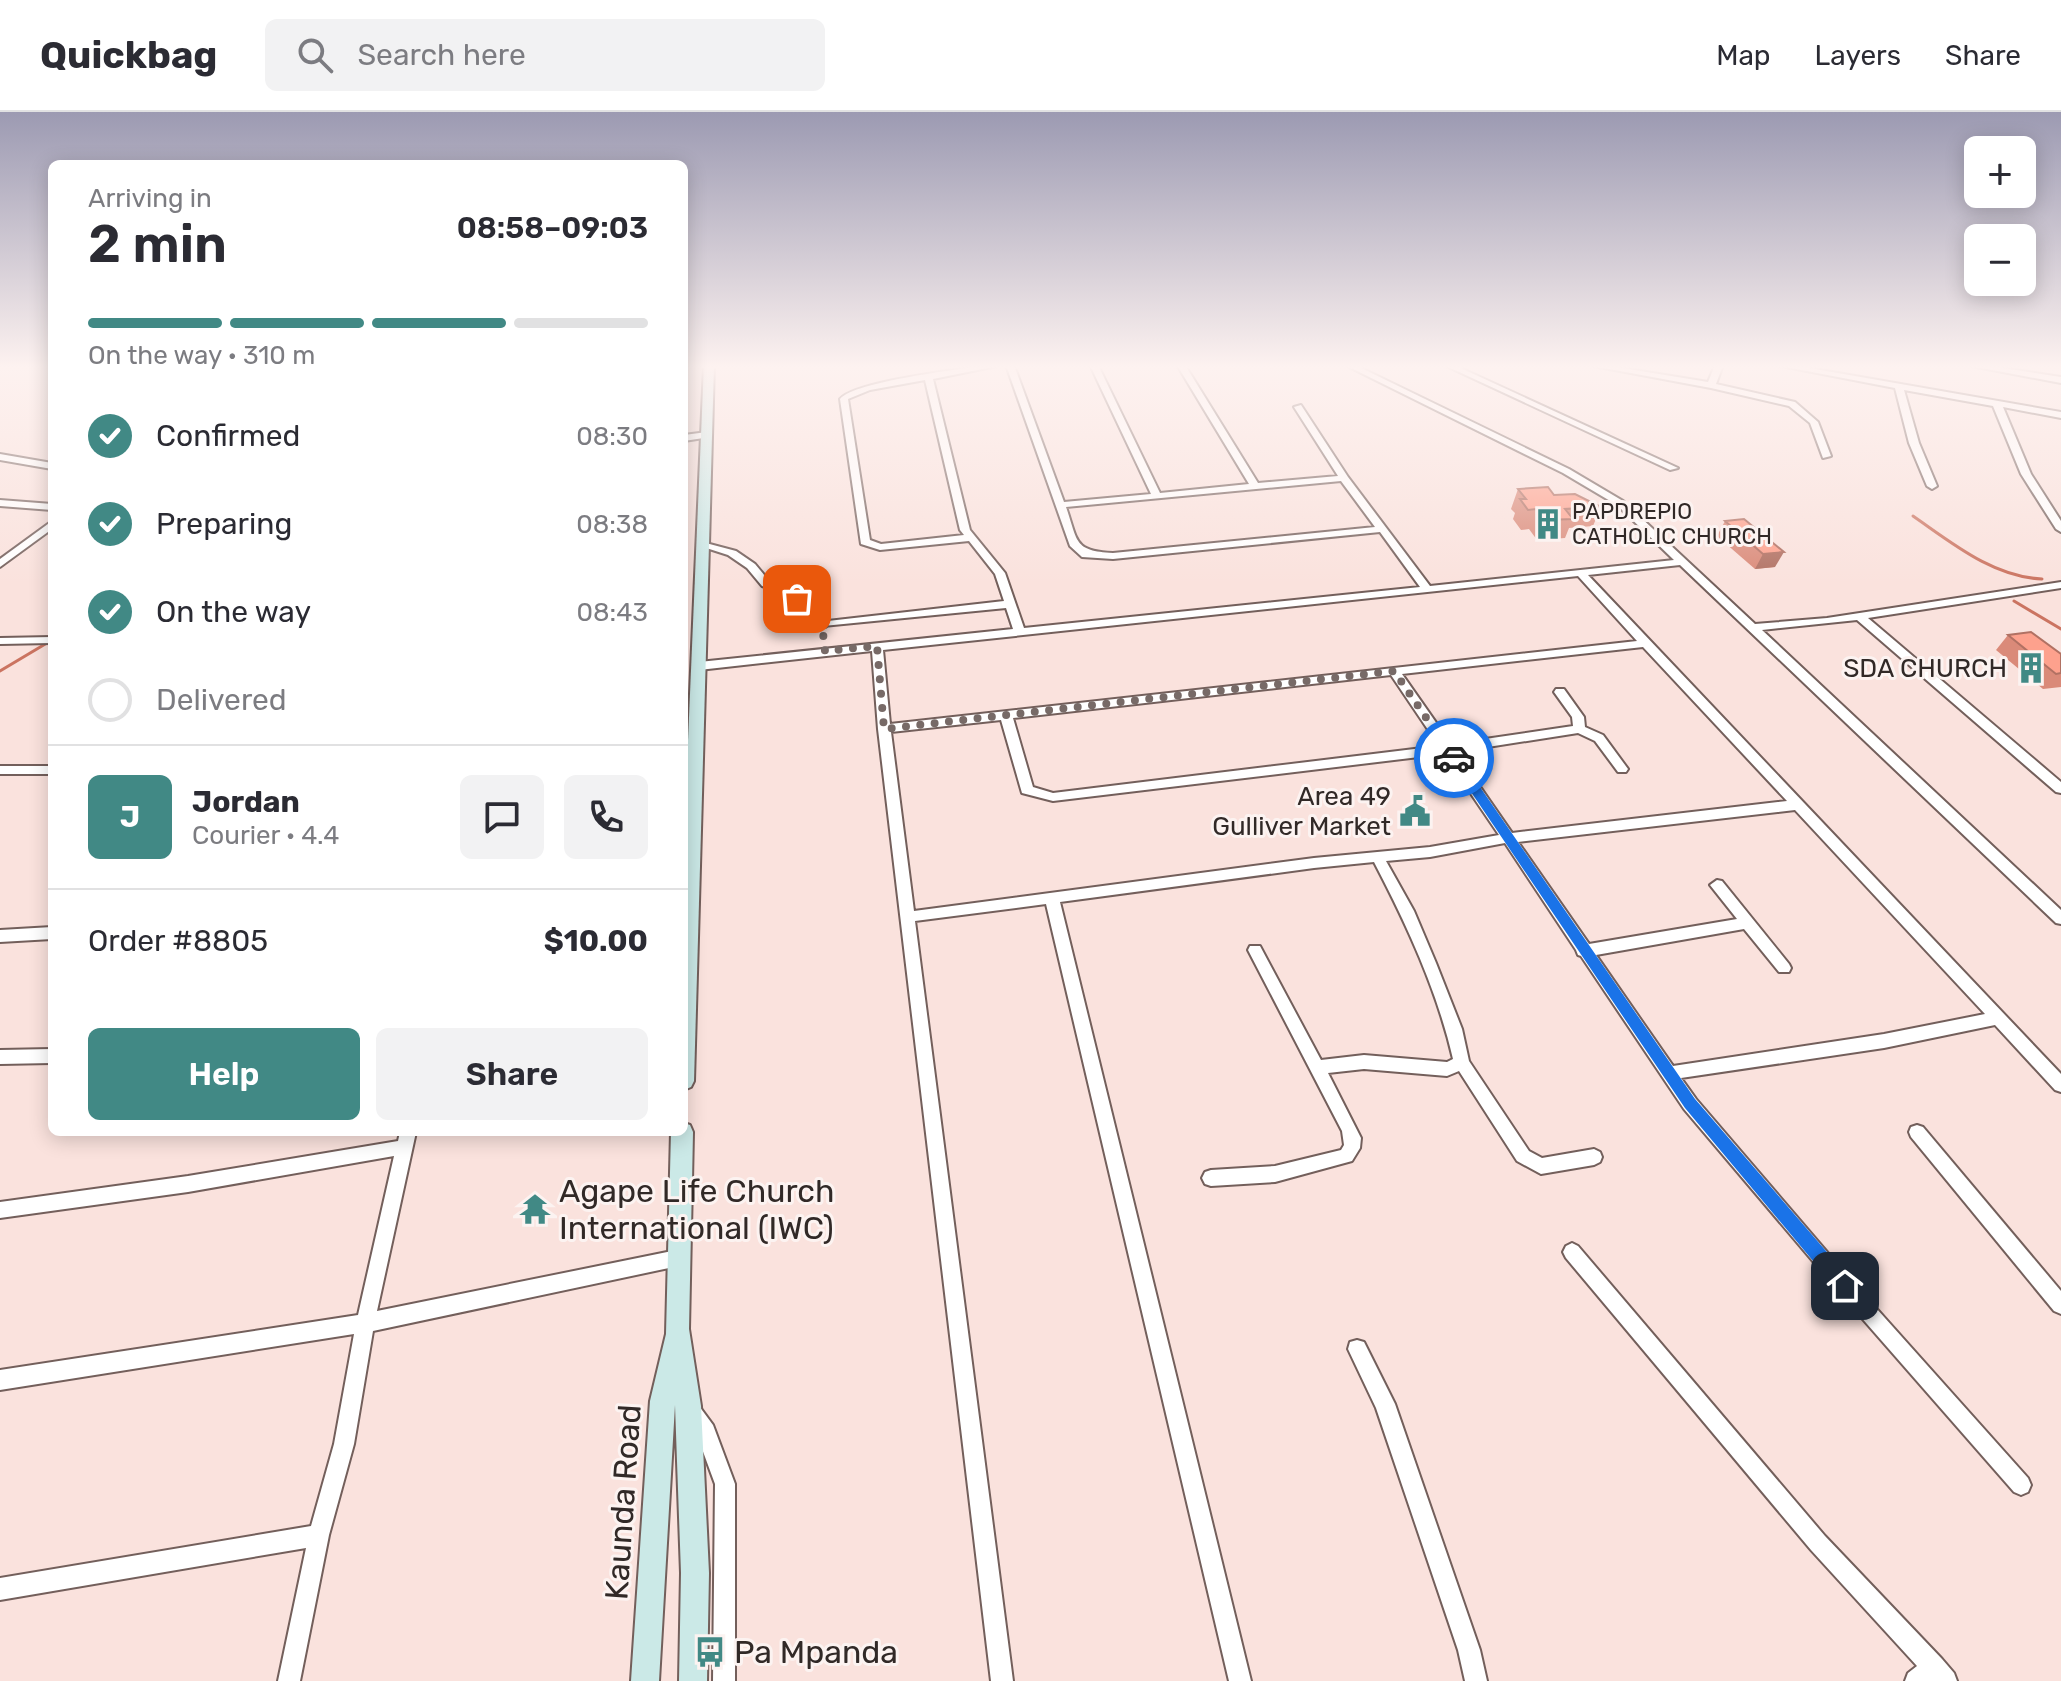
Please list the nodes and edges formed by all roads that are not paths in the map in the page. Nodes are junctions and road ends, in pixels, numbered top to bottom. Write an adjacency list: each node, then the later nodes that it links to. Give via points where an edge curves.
1 (707, 438): 28 (main road)
2 (849, 438): 27 (street, via 865,542 880,547)
3 (944, 438): 27 (street)
4 (1037, 438): 22 (street)
5 (1129, 438): 20 (street)
6 (1226, 438): 18 (street)
7 (1318, 438): 17 (street)
8 (1497, 438): 29 (street, via 1593,486 1630,511)
9 (1608, 438): 16 (street)
10 (1820, 438): 13 (street)
11 (1913, 438): 19 (street)
12 (2011, 438): 26 (street, via 2026,474)
13 (1826, 456)
14 (0, 457): 15 (street)
15 (48, 465)
16 (1673, 468)
17 (1344, 478): 18 (street); 25 (street)
18 (1254, 485): 20 (street)
19 (1932, 486)
20 (1157, 496): 22 (street)
21 (0, 503): 23 (street)
22 (1061, 505): 25 (street, via 1078,551 1098,557)
23 (48, 507)
24 (48, 527): 30 (street)
25 (1384, 529): 33 (street)
26 (2061, 529)
27 (969, 538): 34 (street, via 1000,573)
28 (702, 545): 36 (street, via 732,553 766,584 795,594 807,622); 44 (main road)
29 (1683, 562): 31 (street); 37 (street)
30 (0, 564)
31 (1582, 575): 33 (street); 41 (street)
32 (2061, 585): 35 (street)
33 (1427, 589): 38 (street)
34 (1010, 604): 36 (street); 38 (street)
35 (1859, 616): 37 (street); 55 (street)
36 (827, 625): 43 (street)
37 (1753, 628): 63 (street)
38 (1020, 633): 42 (street)
39 (48, 640): 40 (street)
40 (0, 641)
41 (1646, 643): 45 (street); 56 (street)
42 (877, 646): 43 (street); 49 (street)
43 (825, 651): 44 (street)
44 (699, 666): 48 (main road)
45 (1394, 671): 47 (street); 51 (street)
46 (1560, 692): 50 (street, via 1578,717)
47 (1006, 716): 49 (street); 51 (street, via 1027,790 1053,797)
48 (691, 726): 59 (main road)
49 (884, 729): 62 (street)
50 (1579, 729): 51 (street); 52 (street, via 1599,738)
51 (1448, 749): 57 (street)
52 (1622, 769)
53 (0, 770): 54 (street)
54 (48, 770)
55 (2061, 789)
56 (1796, 805): 57 (street); 70 (street)
57 (1507, 838): 58 (street); 68 (street)
58 (1378, 858): 61 (street); 73 (street, via 1429,963)
59 (688, 872)
60 (1717, 885): 64 (street)
61 (1052, 899): 62 (street); 100 (street)
62 (907, 917): 99 (street)
63 (2061, 919)
64 (1748, 923): 68 (street); 69 (street)
65 (48, 933): 66 (street)
66 (0, 936)
67 (1255, 950): 74 (street)
68 (1583, 951): 75 (street)
69 (1784, 968)
70 (1998, 1018): 75 (street); 76 (street)
71 (48, 1056): 72 (street)
72 (0, 1057)
73 (1462, 1063): 74 (street, via 1447,1069 1364,1062); 80 (street, via 1523,1156 1541,1166)
74 (1317, 1067): 81 (street, via 1354,1138 1353,1149 1346,1156 1275,1174)
75 (1670, 1073): 91 (street, via 1690,1104 1824,1262)
76 (2061, 1085)
77 (1917, 1132): 85 (street)
78 (682, 1136): 84 (main road, Kaunda Road)
79 (406, 1139): 82 (street, via 188,1184); 86 (street)
80 (1594, 1157)
81 (1211, 1178)
82 (0, 1210)
83 (1572, 1252): 94 (street)
84 (677, 1259): 86 (street); 87 (main road, Kaunda Road)
85 (2061, 1305)
86 (365, 1323): 89 (street); 92 (street, via 344,1444)
87 (677, 1329): 90 (main road, Kaunda Road); 96 (main road, Kaunda Road, via 663,1401)
88 (1357, 1349): 101 (street, via 1385,1404)
89 (0, 1380)
90 (688, 1406): 97 (main road, Kaunda Road); 98 (street, via 706,1432 725,1484)
91 (2021, 1485)
92 (319, 1535): 93 (street); 95 (street)
93 (0, 1589)
94 (1932, 1676)
95 (289, 1681)
96 (645, 1681)
97 (693, 1681)
98 (724, 1681)
99 (1002, 1681)
100 (1240, 1681)
101 (1476, 1681)

